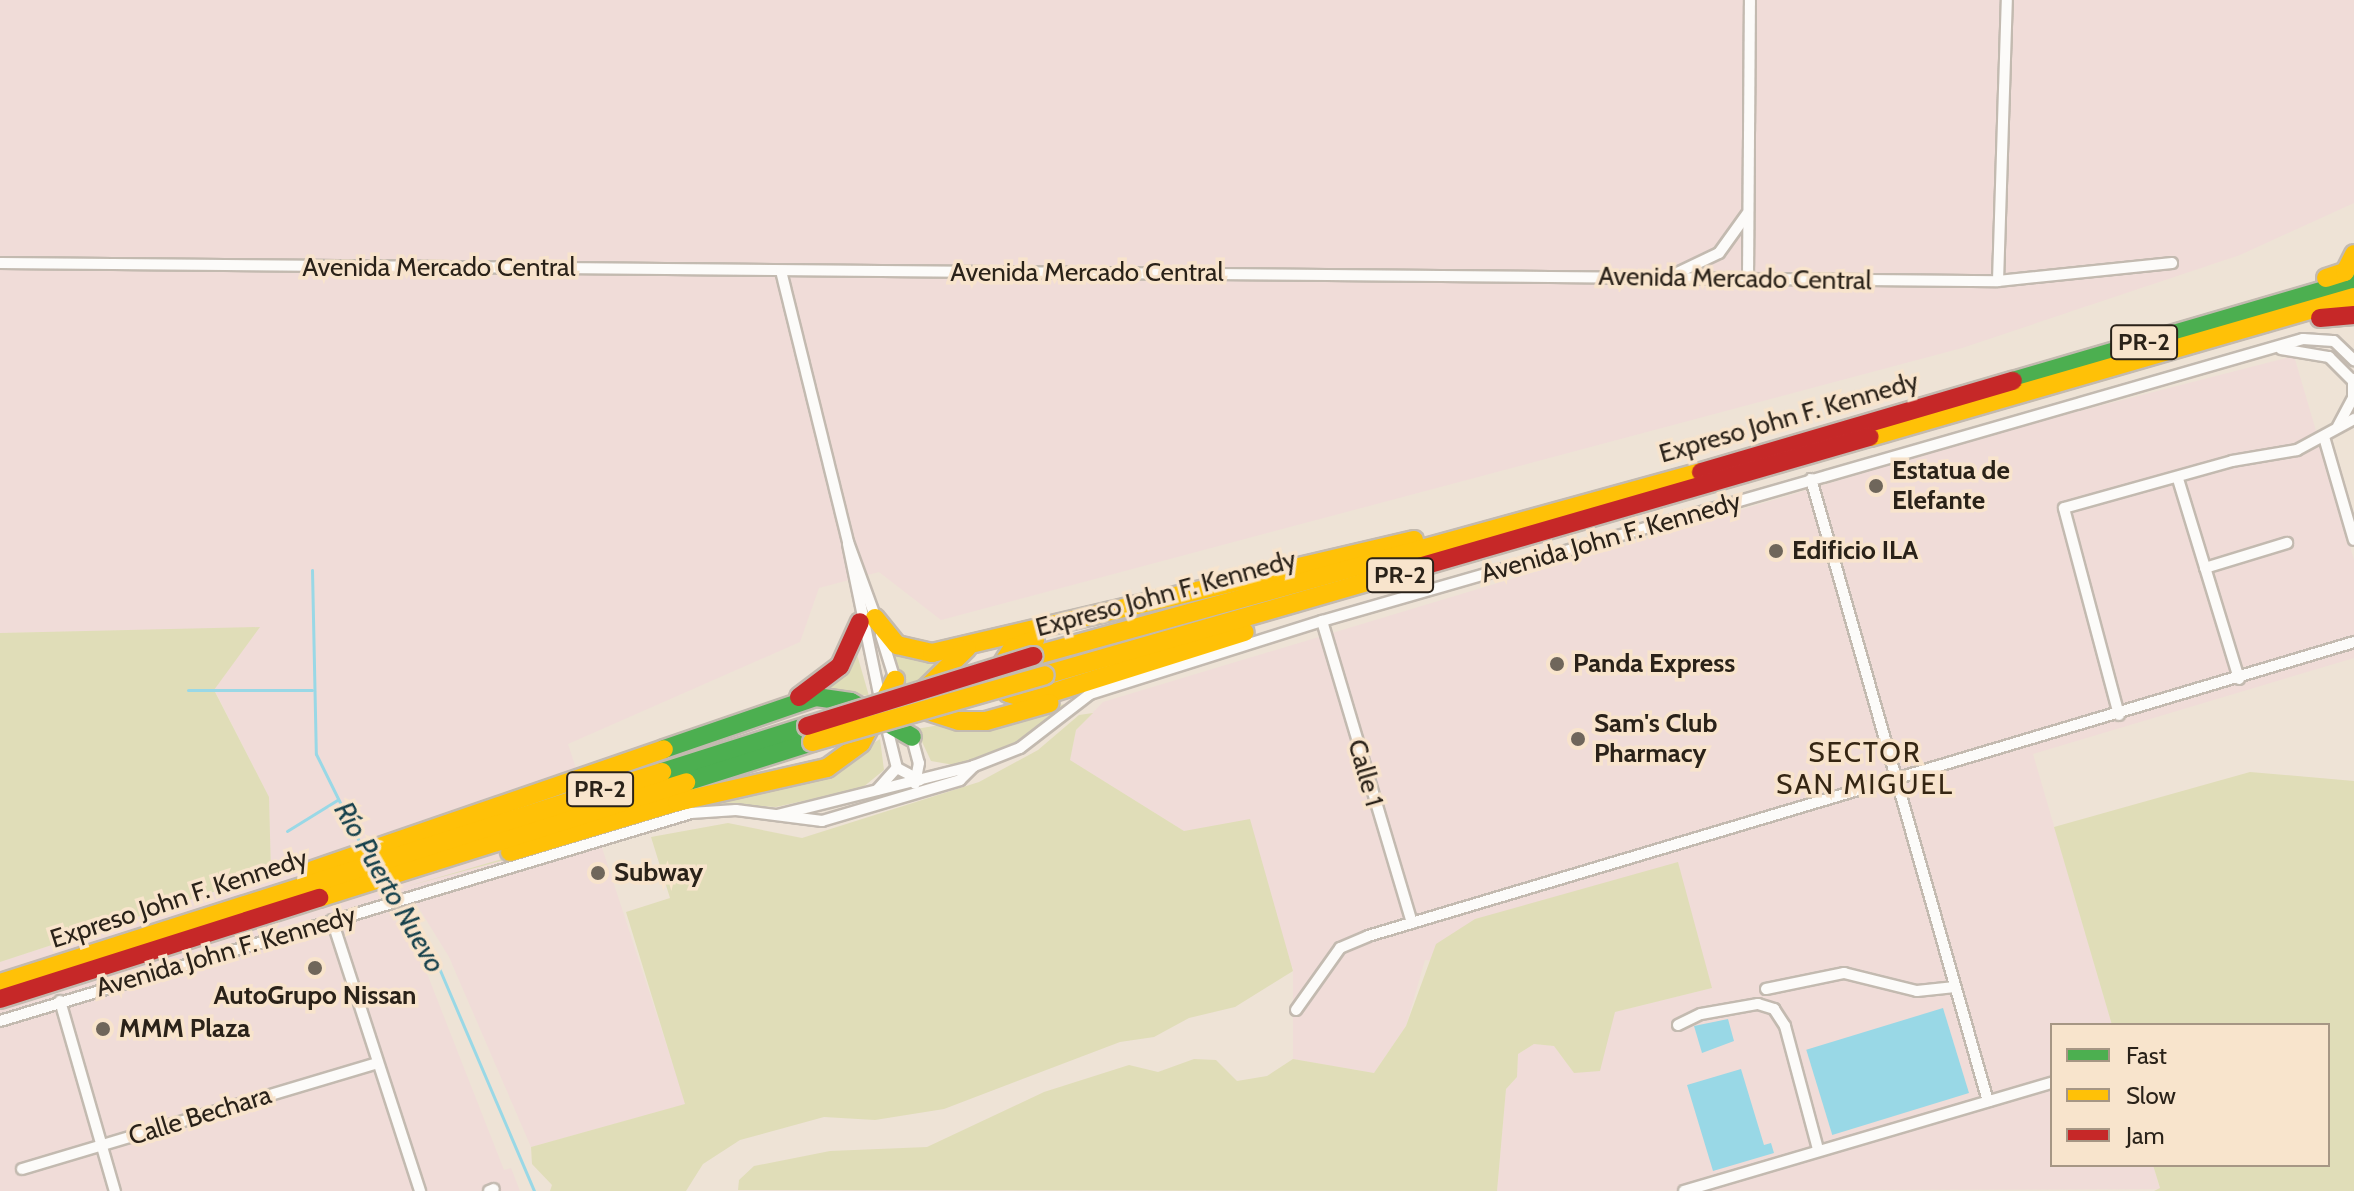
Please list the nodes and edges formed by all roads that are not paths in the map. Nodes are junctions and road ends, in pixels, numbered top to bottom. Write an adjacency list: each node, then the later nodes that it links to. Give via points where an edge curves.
1 (1750, 0): 3 (street)
2 (2007, 0): 10 (street)
3 (1748, 212): 8 (street, via 1719,253); 9 (street)
4 (2354, 254): 13 (highway, via 2343,273 2262,297)
5 (0, 263): 7 (street, Avenida Mercado Central)
6 (2172, 263): 10 (street, Avenida Mercado Central)
7 (781, 271): 8 (street, Avenida Mercado Central); 25 (street)
8 (1663, 278): 9 (street, Avenida Mercado Central)
9 (1748, 279): 10 (street, Avenida Mercado Central)
10 (1998, 281)
11 (2354, 281): 13 (highway, Expreso John F. Kennedy / PR-2)
12 (2354, 297): 16 (highway, Expreso John F. Kennedy / PR-2)
13 (2250, 311): 23 (highway, Expreso John F. Kennedy / PR-2)
14 (2354, 315): 16 (highway, via 2327,316 2194,354)
15 (2267, 349): 17 (street, Avenida John F. Kennedy, via 2324,338); 18 (street, Avenida John F. Kennedy, via 2329,357); 21 (street, Avenida John F. Kennedy)
16 (2169, 351): 27 (highway, Expreso John F. Kennedy / PR-2)
17 (2354, 360)
18 (2353, 380): 20 (street, via 2353,398)
19 (2354, 419): 20 (street)
20 (2329, 434): 22 (street, via 2297,450 2232,461); 24 (street)
21 (1811, 479): 31 (street, Avenida John F. Kennedy); 46 (street)
22 (2178, 479): 28 (street); 38 (street, via 2064,508)
23 (1504, 530): 29 (highway, via 1480,525); 40 (highway, Expreso John F. Kennedy / PR-2, bridge, via 1033,656)
24 (2354, 540)
25 (848, 542): 30 (street); 30 (street)
26 (2287, 543): 28 (street)
27 (1422, 568): 35 (highway, via 1393,587); 40 (highway, Expreso John F. Kennedy / PR-2, bridge, via 1045,675)
28 (2205, 568): 34 (street)
29 (1106, 614): 33 (highway); 35 (highway, via 1013,647 1001,658 996,674 1008,693 1029,700)
30 (868, 620): 33 (highway, via 907,649 932,653); 36 (highway, via 840,666); 37 (street); 37 (street)
31 (1322, 621): 42 (street, Avenida John F. Kennedy, via 1090,694 1020,748); 56 (street, Calle 1)
32 (2354, 642): 34 (street)
33 (970, 645): 37 (highway)
34 (2239, 679): 38 (street)
35 (1066, 691): 37 (highway, via 1032,711 986,721)
36 (786, 704): 37 (highway, via 838,698); 39 (highway)
37 (893, 710): 41 (street); 43 (street); 45 (highway, via 838,762 815,773)
38 (2119, 715): 46 (street)
39 (727, 726): 45 (highway, via 798,710 822,713 835,740 825,754); 52 (highway)
40 (809, 734): 52 (highway, Expreso John F. Kennedy / PR-2); 53 (highway, Expreso John F. Kennedy / PR-2)
41 (919, 763): 44 (street, via 936,771); 47 (street)
42 (974, 766): 44 (street, Avenida John F. Kennedy); 48 (street, Avenida John F. Kennedy)
43 (897, 768): 47 (street); 49 (street)
44 (956, 768): 47 (street, Avenida John F. Kennedy)
45 (794, 773): 53 (highway, via 448,869)
46 (1897, 779): 56 (street); 58 (street)
47 (918, 780): 48 (street); 49 (street, Avenida John F. Kennedy); 50 (street)
48 (953, 782): 50 (street, Avenida John F. Kennedy)
49 (874, 793): 51 (street, Avenida John F. Kennedy)
50 (899, 798): 51 (street, Avenida John F. Kennedy, via 822,821)
51 (777, 815): 55 (street, Avenida John F. Kennedy, via 691,813)
52 (394, 858): 53 (highway, Expreso John F. Kennedy / PR-2); 54 (highway, Expreso John F. Kennedy / PR-2)
53 (429, 863)
54 (355, 870): 57 (highway, Expreso John F. Kennedy / PR-2); 60 (highway, Expreso John F. Kennedy / PR-2)
55 (332, 920): 61 (street, Avenida John F. Kennedy); 65 (street)
56 (1412, 923): 62 (street, via 1340,948)
57 (0, 983)
58 (1955, 987): 59 (street, via 1917,991 1844,973); 67 (street)
59 (1766, 989)
60 (0, 999)
61 (60, 1001): 63 (street, Avenida John F. Kennedy); 68 (street)
62 (1296, 1010)
63 (0, 1021)
64 (1678, 1025): 69 (street, via 1743,1007 1774,1009 1785,1026)
65 (377, 1063): 68 (street, Calle Bechara); 72 (street)
66 (2050, 1084): 67 (street)
67 (1988, 1101): 69 (street)
68 (101, 1146): 70 (street, Calle Bechara); 71 (street)
69 (1818, 1149): 73 (street)
70 (22, 1169)
71 (115, 1191)
72 (420, 1191)
73 (1684, 1191)

